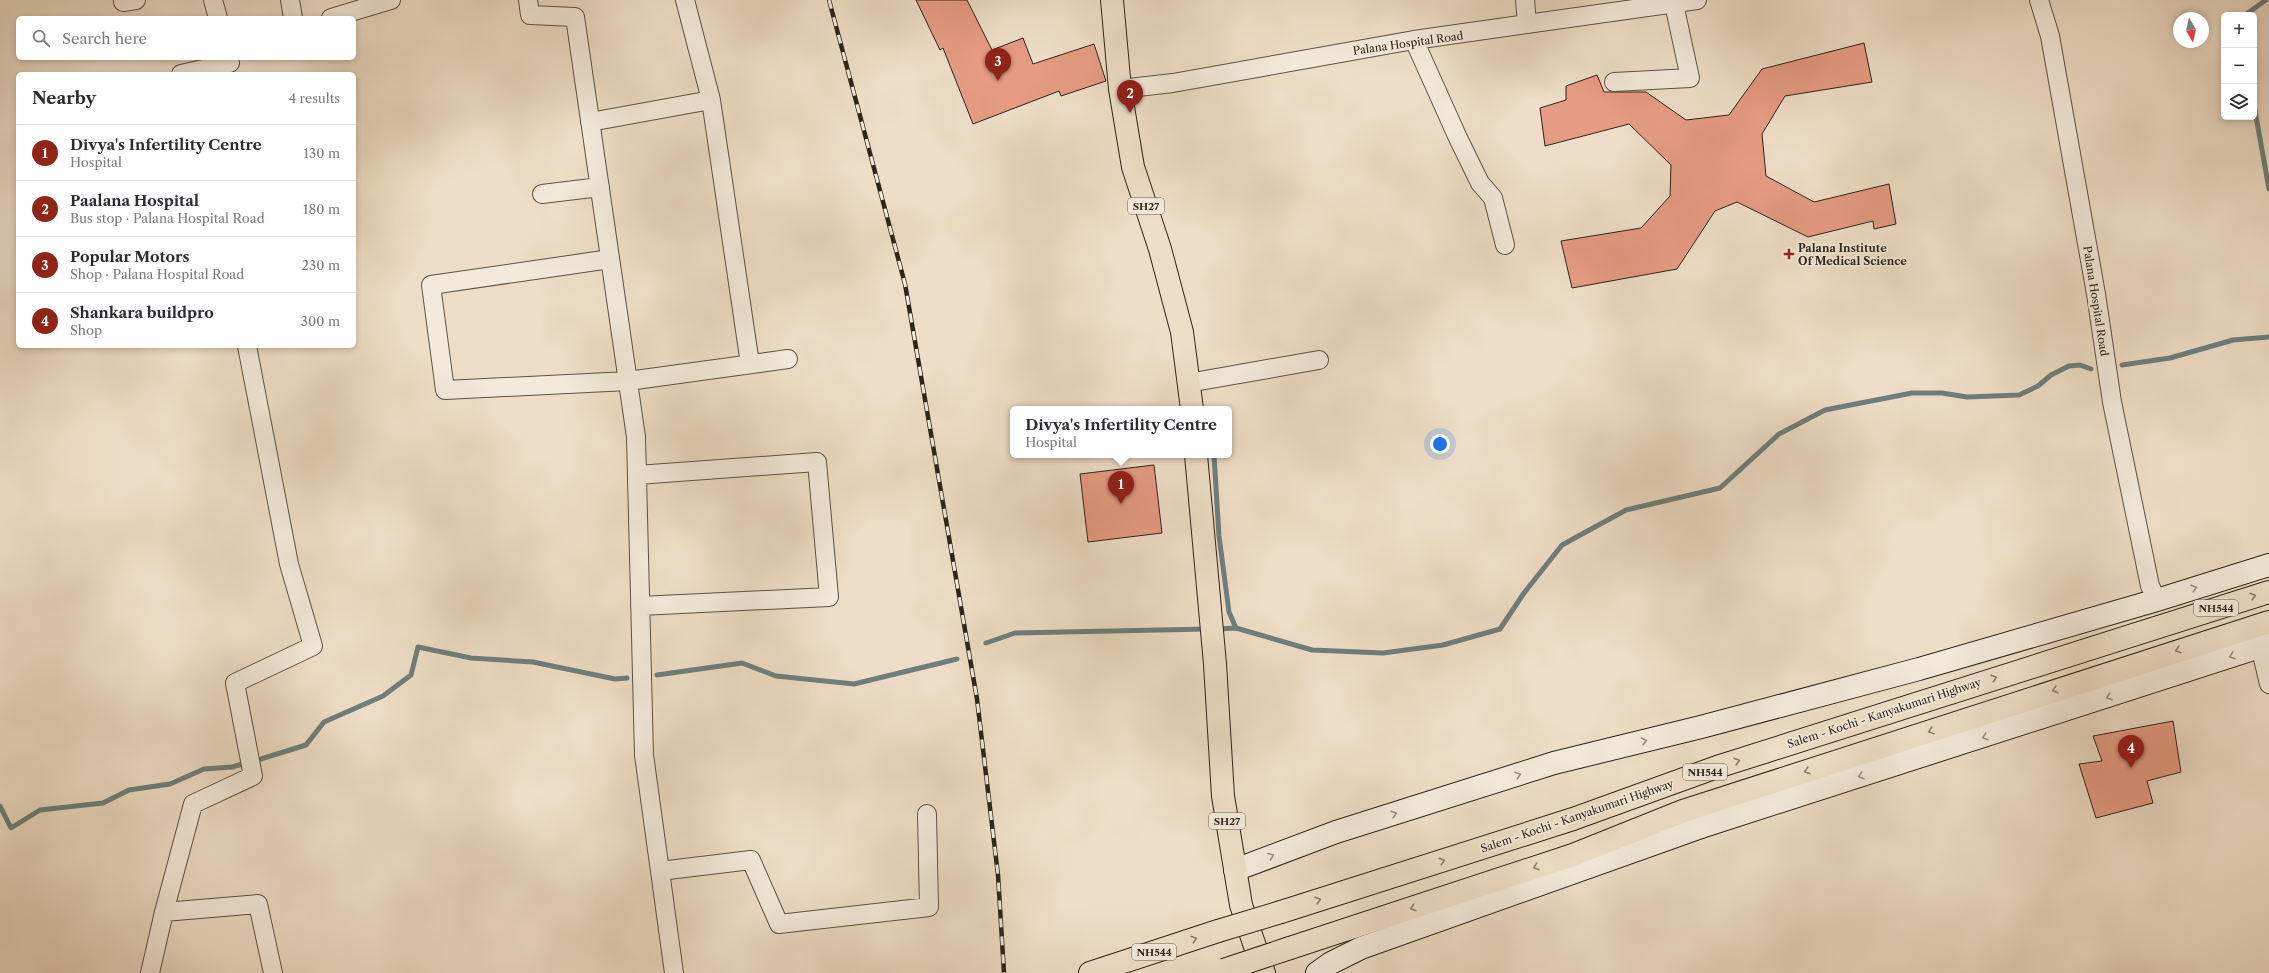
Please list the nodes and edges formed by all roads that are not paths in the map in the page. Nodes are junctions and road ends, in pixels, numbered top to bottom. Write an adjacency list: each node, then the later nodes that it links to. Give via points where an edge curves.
1 (123, 0): 2 (street)
2 (136, 0)
3 (213, 0): 13 (street)
4 (290, 0): 14 (street)
5 (391, 0): 15 (street)
6 (528, 0): 23 (street, via 530,15 575,17)
7 (685, 0): 22 (street)
8 (1112, 0): 21 (main road, SH27)
9 (1525, 0): 16 (street)
10 (1697, 0): 12 (street, Palana Hospital Road)
11 (2039, 0): 39 (street, Palana Hospital Road, via 2050,36 2096,294 2112,402 2150,586)
12 (1674, 4): 16 (street, Palana Hospital Road); 20 (street, via 1690,78)
13 (217, 16)
14 (293, 16)
15 (338, 16)
16 (1527, 24): 17 (street, Palana Hospital Road)
17 (1414, 40): 21 (street, Palana Hospital Road); 26 (street, via 1480,183 1493,198)
18 (230, 65): 19 (street)
19 (192, 72)
20 (1614, 82)
21 (1120, 90): 33 (main road, SH27, via 1133,167 1160,249 1182,332)
22 (711, 100): 23 (street); 31 (street)
23 (590, 122): 24 (street)
24 (600, 187): 25 (street); 27 (street)
25 (542, 194)
26 (1505, 245)
27 (610, 259): 32 (street); 32 (street, via 431,285 445,390)
28 (247, 348): 47 (street, via 289,564 313,646 235,683 253,776 193,804)
29 (788, 359): 31 (street)
30 (1319, 360): 33 (street)
31 (750, 364): 32 (street)
32 (628, 381): 36 (street, via 636,437)
33 (1188, 383): 34 (main road, SH27)
34 (1192, 406)
35 (1196, 458): 45 (main road, SH27, via 1215,664 1223,796)
36 (637, 475): 40 (street); 40 (street, via 817,462 829,597)
37 (2269, 564): 39 (street, one-way to 37)
38 (2269, 592): 52 (main road, Salem - Kochi - Kanyakumari Highway / NH544, one-way to 38, bridge, via 1573,819 1717,767)
39 (2157, 600): 45 (street, one-way to 39, via 1336,832 1554,763 1919,669)
40 (640, 606): 46 (street, via 644,755)
41 (2269, 622): 48 (main road, NH544, one-way to 48, bridge, via 1683,811 1573,855)
42 (2265, 645): 43 (street); 54 (street, one-way to 54, via 1707,826 1361,948)
43 (2269, 684)
44 (927, 814): 46 (street, via 929,906 779,924 751,860)
45 (1235, 870): 53 (main road, SH27, via 1241,905)
46 (660, 871): 51 (street)
47 (164, 912): 49 (street); 50 (street, via 258,904)
48 (1220, 972)
49 (150, 973)
50 (273, 973)
51 (674, 973)
52 (1090, 973)
53 (1264, 973)
54 (1317, 973)

